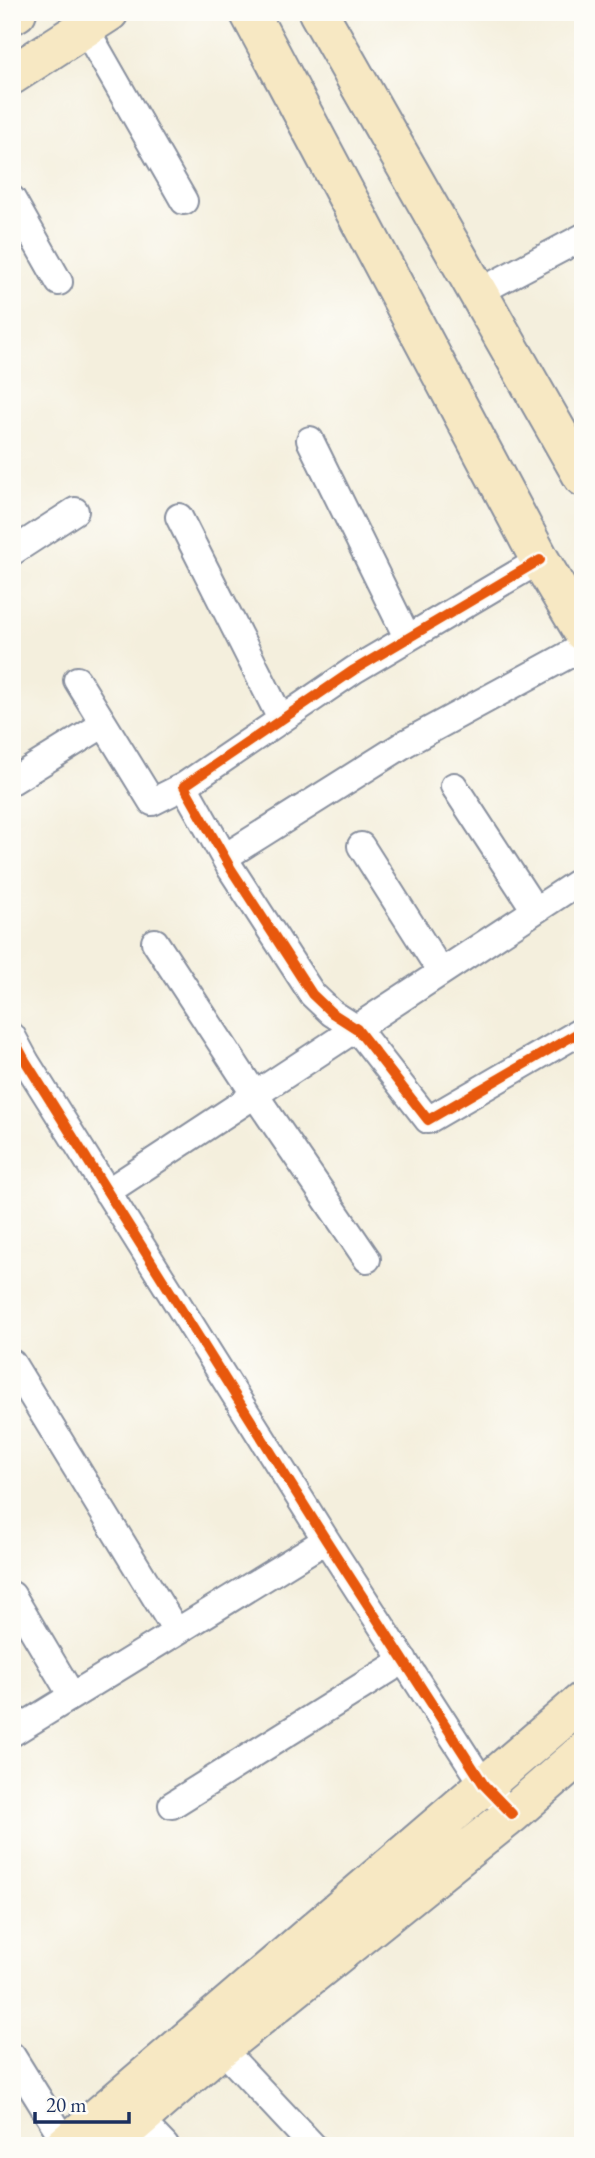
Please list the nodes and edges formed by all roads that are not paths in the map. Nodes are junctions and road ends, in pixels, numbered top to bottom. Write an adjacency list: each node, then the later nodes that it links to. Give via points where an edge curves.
1 (249, 12): 15 (street)
2 (318, 12): 9 (street)
3 (97, 20): 4 (street); 6 (street)
4 (12, 75)
5 (12, 199): 8 (street)
6 (184, 201)
7 (583, 237): 9 (street)
8 (59, 282)
9 (479, 292): 11 (street)
10 (310, 440): 17 (street)
11 (583, 477)
12 (75, 511): 14 (street)
13 (179, 517): 20 (street)
14 (12, 552)
15 (540, 560): 16 (street); 17 (street)
16 (583, 632)
17 (407, 637): 20 (street)
18 (583, 647): 26 (street, via 406,743)
19 (77, 680): 21 (street)
20 (281, 719): 23 (street)
21 (104, 724): 22 (street); 23 (street, via 152,802)
22 (12, 781)
23 (184, 786): 26 (street)
24 (454, 786): 28 (street)
25 (362, 846): 30 (street)
26 (225, 858): 31 (street, via 312,994)
27 (583, 879): 28 (street)
28 (535, 910): 30 (street)
29 (155, 942): 35 (street)
30 (441, 972): 31 (street)
31 (357, 1029): 32 (street, via 428,1120); 35 (street)
32 (583, 1030)
33 (12, 1035): 34 (street)
34 (19, 1067): 36 (street)
35 (255, 1095): 36 (street); 37 (street)
36 (107, 1192): 39 (street)
37 (367, 1259)
38 (12, 1363): 41 (street)
39 (326, 1540): 41 (street); 42 (street)
40 (12, 1595): 43 (street)
41 (176, 1631): 43 (street)
42 (404, 1660): 47 (street); 48 (street)
43 (72, 1696): 45 (street)
44 (583, 1701): 47 (street)
45 (12, 1733)
46 (583, 1752): 49 (street)
47 (484, 1785): 49 (street); 53 (street)
48 (172, 1805)
49 (512, 1814): 50 (street)
50 (221, 2048): 52 (street); 55 (street)
51 (12, 2056): 53 (street)
52 (152, 2133): 54 (street)
53 (67, 2145)
54 (108, 2146)
55 (313, 2146)

